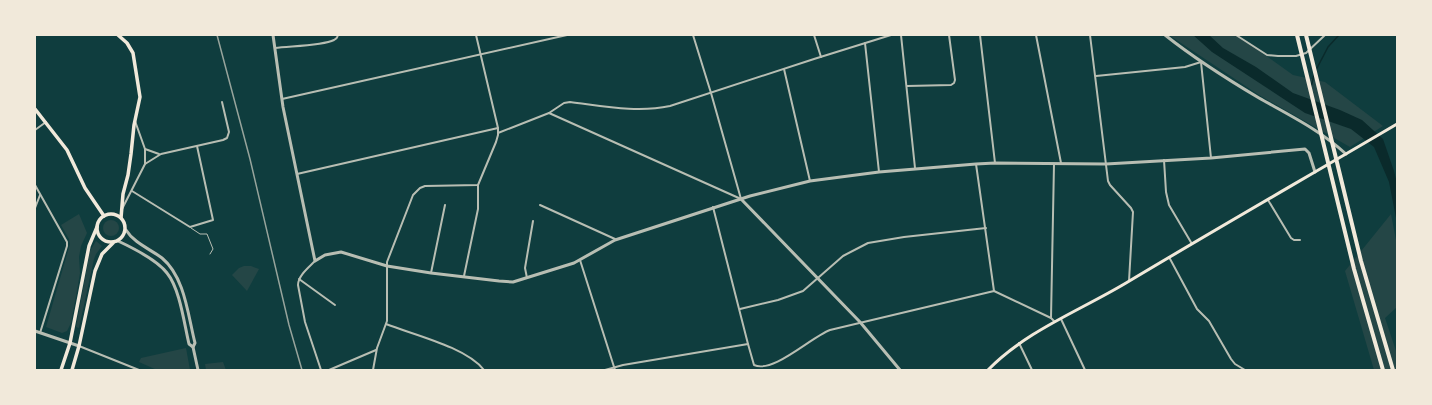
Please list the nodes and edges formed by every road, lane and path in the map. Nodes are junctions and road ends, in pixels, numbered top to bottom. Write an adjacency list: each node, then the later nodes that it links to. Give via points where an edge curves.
1 (118, 35): 33 (main road, via 131,48 134,58 140,97)
2 (273, 35): 21 (street)
3 (338, 35): 21 (street, via 334,40)
4 (476, 35): 22 (street)
5 (566, 35): 22 (street)
6 (693, 35): 28 (street)
7 (814, 35): 23 (street)
8 (891, 35): 19 (street)
9 (901, 35): 27 (street)
10 (949, 35): 27 (street, via 954,83)
11 (980, 35): 45 (street)
12 (1036, 35): 49 (street)
13 (1090, 35): 26 (street)
14 (1165, 35): 24 (street)
15 (1236, 35): 18 (street, via 1267,55 1296,56 1306,52)
16 (1297, 35): 124 (highway, via 1335,195)
17 (1306, 35): 125 (highway, via 1361,261)
18 (1324, 35)
19 (884, 36): 20 (street)
20 (865, 43): 23 (street); 52 (street)
21 (275, 48): 29 (street)
22 (480, 54): 29 (street); 36 (street)
23 (821, 57): 25 (street)
24 (1201, 62): 26 (street); 42 (street, via 1310,127); 43 (street)
25 (784, 69): 28 (street); 55 (street)
26 (1096, 76): 50 (street)
27 (907, 86): 51 (street)
28 (711, 93): 32 (street, via 659,109 619,108 570,102); 61 (street)
29 (282, 99): 54 (street)
30 (222, 102): 39 (street, via 229,132 227,138)
31 (35, 109): 34 (main road)
32 (549, 113): 38 (street); 61 (street)
33 (135, 120): 40 (street); 67 (main road)
34 (46, 122): 37 (street); 68 (main road, via 67,150 85,188)
35 (1397, 124): 42 (main road)
36 (498, 128): 38 (street); 54 (street)
37 (35, 130)
38 (498, 133): 57 (street)
39 (197, 146): 41 (street); 71 (street, via 213,220)
40 (144, 149): 41 (street); 46 (street)
41 (161, 154): 46 (street)
42 (1346, 154): 53 (main road)
43 (1211, 158): 44 (street); 53 (street, via 1305,149 1309,153)
44 (1164, 160): 50 (street); 79 (street, via 1169,205)
45 (995, 163): 47 (street); 48 (street)
46 (145, 164): 58 (street)
47 (976, 164): 51 (street); 73 (street)
48 (1054, 164): 49 (street); 94 (street)
49 (1061, 164): 50 (street)
50 (1106, 164): 90 (street, via 1110,185 1133,212)
51 (915, 168): 52 (street)
52 (879, 172): 55 (street)
53 (1315, 172): 62 (main road)
54 (297, 174): 83 (street)
55 (810, 181): 61 (street)
56 (35, 185): 60 (street)
57 (478, 185): 84 (street, via 425,186 416,191); 86 (street, via 478,209)
58 (132, 191): 67 (street); 71 (street)
59 (35, 193): 60 (street)
60 (40, 195): 66 (street); 100 (street, via 64,236 67,246)
61 (740, 199): 65 (street); 88 (street)
62 (1267, 199): 76 (street, via 1291,238); 79 (main road)
63 (445, 205): 85 (street)
64 (540, 205): 75 (street)
65 (713, 207): 75 (street); 93 (street)
66 (35, 208)
67 (122, 210): 69 (main road)
68 (104, 216): 69 (main road, via 113,214); 72 (main road)
69 (121, 218): 74 (main road)
70 (533, 221): 87 (street, via 525,268)
71 (190, 227): 80 (lane, via 200,234 207,234 213,248)
72 (97, 228): 78 (main road, via 103,240); 101 (main road, via 89,246)
73 (986, 228): 88 (street, via 868,243 843,256); 91 (street)
74 (126, 230): 77 (main road); 105 (street, via 133,239 162,258 177,276 195,343)
75 (616, 240): 82 (street)
76 (1300, 240)
77 (118, 241): 78 (main road); 105 (street, via 152,260 170,276 178,295 189,344)
78 (113, 242): 104 (main road, via 102,254 95,272)
79 (1192, 244): 81 (main road)
80 (210, 254)
81 (1169, 257): 90 (main road); 123 (street, via 1197,309 1209,321 1231,359)
82 (580, 260): 87 (street); 108 (street)
83 (315, 261): 84 (street, via 325,255 340,252); 89 (street)
84 (387, 266): 85 (street); 98 (street)
85 (431, 273): 86 (street)
86 (464, 277): 87 (street, via 506,282)
87 (527, 278)
88 (818, 278): 93 (street, via 798,293); 96 (street)
89 (299, 279): 92 (street); 113 (street, via 305,322)
90 (1129, 281): 95 (main road)
91 (994, 291): 94 (street); 96 (street)
92 (335, 304)
93 (740, 309): 103 (street)
94 (1051, 318): 97 (street)
95 (1061, 318): 97 (main road); 122 (street)
96 (860, 322): 107 (street, via 824,332 778,362); 119 (street)
97 (1054, 322): 102 (main road)
98 (386, 324): 106 (street); 116 (street, via 437,341 470,358)
99 (35, 331): 100 (street)
100 (40, 333): 101 (street)
101 (70, 343): 104 (street); 109 (main road)
102 (1019, 343): 120 (main road); 121 (street)
103 (748, 344): 107 (street); 108 (street)
104 (79, 346): 110 (main road); 111 (street)
105 (194, 348): 112 (street)
106 (376, 350): 114 (street); 115 (street)
107 (754, 365): 118 (street)
108 (615, 369): 117 (street)
109 (61, 370)
110 (72, 370)
111 (138, 370)
112 (198, 370)
113 (322, 370)
114 (329, 370)
115 (373, 370)
116 (484, 370)
117 (605, 370)
118 (756, 370)
119 (900, 370)
120 (988, 370)
121 (1032, 370)
122 (1085, 370)
123 (1245, 370)
124 (1383, 370)
125 (1393, 370)

